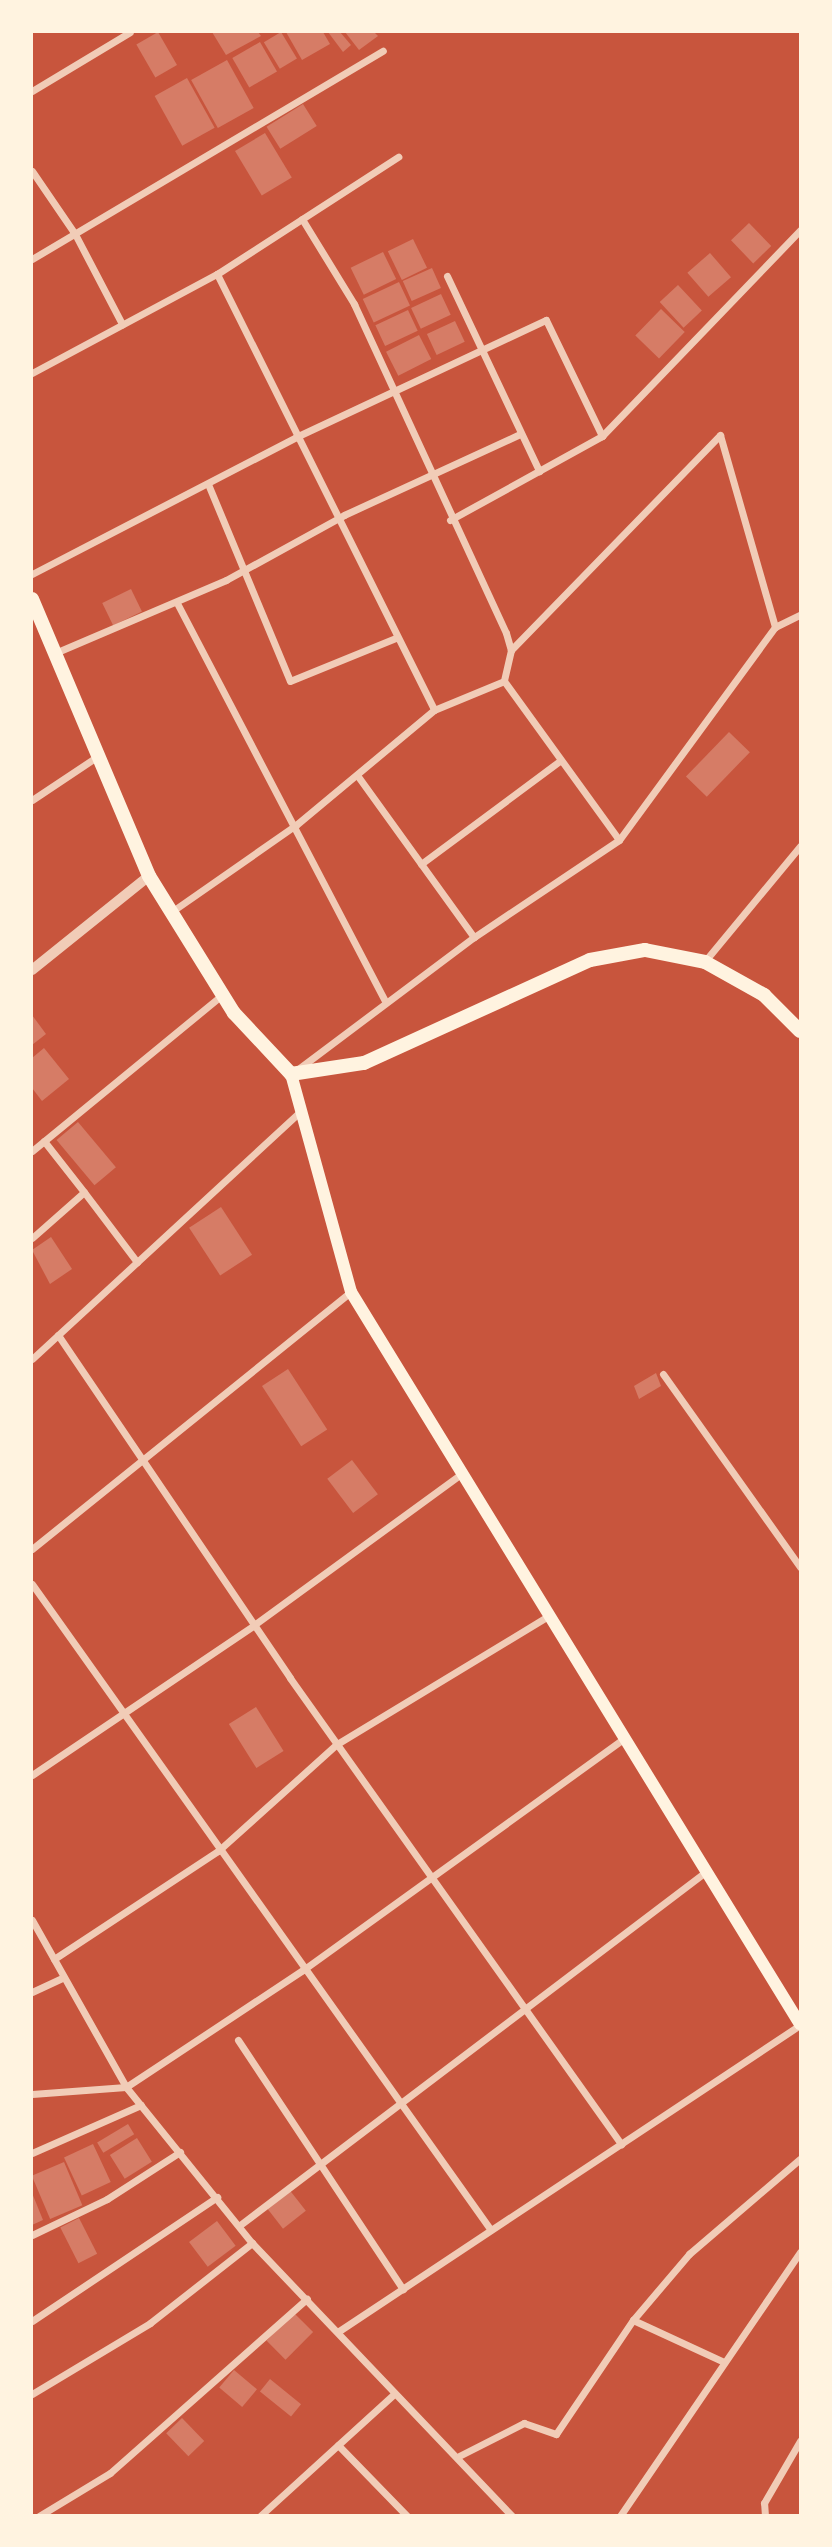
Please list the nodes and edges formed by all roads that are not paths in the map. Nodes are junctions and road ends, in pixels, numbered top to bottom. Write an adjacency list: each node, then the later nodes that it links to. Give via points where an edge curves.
1 (131, 32): 3 (street)
2 (383, 51): 8 (street)
3 (32, 91)
4 (398, 157): 6 (street)
5 (32, 171): 8 (street)
6 (302, 219): 10 (street); 15 (street, via 354,304)
7 (800, 230): 17 (street)
8 (75, 234): 9 (street); 12 (street)
9 (32, 258)
10 (217, 274): 12 (street); 18 (street)
11 (446, 276): 13 (street)
12 (122, 324): 14 (street)
13 (481, 350): 15 (street); 16 (street); 17 (street, via 546,320)
14 (32, 373)
15 (393, 392): 18 (street); 20 (street)
16 (518, 435): 19 (street); 20 (street)
17 (602, 436): 19 (street)
18 (296, 437): 21 (street); 22 (street)
19 (539, 471): 23 (street)
20 (430, 476): 22 (street); 23 (street)
21 (208, 484): 24 (street); 25 (street)
22 (336, 520): 24 (street); 31 (street)
23 (450, 520): 32 (street)
24 (243, 572): 27 (street); 31 (street, via 290,681)
25 (32, 574)
26 (32, 599): 28 (main road)
27 (177, 603): 33 (street); 40 (street)
28 (34, 615): 33 (main road)
29 (800, 615): 30 (street)
30 (775, 627): 32 (street, via 720,435); 41 (street)
31 (396, 638): 35 (street)
32 (511, 650): 34 (street)
33 (55, 653): 36 (main road)
34 (504, 681): 35 (street); 37 (street)
35 (434, 710): 38 (street)
36 (98, 756): 39 (street); 44 (main road)
37 (561, 760): 41 (street); 43 (street)
38 (357, 775): 40 (street); 43 (street)
39 (32, 800)
40 (296, 825): 45 (street); 50 (street)
41 (619, 841): 46 (street)
42 (800, 846): 47 (street)
43 (421, 864): 46 (street)
44 (149, 876): 45 (main road); 48 (street)
45 (174, 910): 49 (main road)
46 (474, 937): 50 (street)
47 (705, 962): 51 (main road, via 764,995); 52 (main road, via 645,950 590,960 364,1063)
48 (32, 970)
49 (222, 995): 52 (main road); 54 (street)
50 (386, 1002): 52 (street)
51 (800, 1031)
52 (291, 1074): 53 (main road)
53 (301, 1110): 58 (street); 59 (main road)
54 (44, 1141): 55 (street); 56 (street)
55 (32, 1151)
56 (84, 1192): 57 (street); 58 (street)
57 (32, 1238)
58 (137, 1262): 60 (street)
59 (351, 1292): 63 (street); 64 (main road)
60 (58, 1335): 61 (street); 63 (street)
61 (32, 1359)
62 (663, 1374): 66 (street)
63 (140, 1460): 65 (street); 69 (street)
64 (460, 1475): 68 (main road); 69 (street)
65 (32, 1549)
66 (800, 1567)
67 (32, 1584): 70 (street)
68 (547, 1616): 71 (main road); 72 (street)
69 (254, 1625): 70 (street); 72 (street)
70 (120, 1712): 73 (street); 74 (street)
71 (623, 1739): 75 (main road); 76 (street)
72 (337, 1744): 74 (street); 76 (street)
73 (32, 1775)
74 (218, 1851): 78 (street); 79 (street)
75 (708, 1870): 82 (street); 83 (main road)
76 (432, 1877): 79 (street); 82 (street)
77 (32, 1920): 78 (street)
78 (54, 1959): 80 (street)
79 (303, 1970): 85 (street); 87 (street)
80 (64, 1977): 81 (street); 85 (street)
81 (32, 1992)
82 (524, 2007): 87 (street); 89 (street)
83 (800, 2024): 89 (street)
84 (238, 2040): 93 (street)
85 (126, 2087): 86 (street); 88 (street)
86 (32, 2094)
87 (399, 2102): 93 (street); 96 (street)
88 (141, 2105): 90 (street); 91 (street)
89 (621, 2144): 96 (street)
90 (180, 2152): 94 (street); 97 (street, via 107,2199)
91 (32, 2153)
92 (800, 2159): 102 (street, via 689,2254)
93 (320, 2164): 95 (street); 100 (street)
94 (217, 2197): 95 (street); 103 (street)
95 (240, 2225): 98 (street)
96 (491, 2230): 100 (street)
97 (32, 2235)
98 (252, 2243): 101 (street); 106 (street, via 150,2323)
99 (800, 2252): 105 (street)
100 (403, 2289): 104 (street)
101 (307, 2299): 104 (street); 111 (street, via 110,2473)
102 (633, 2320): 105 (street); 110 (street, via 556,2434 524,2423)
103 (32, 2321)
104 (339, 2331): 107 (street)
105 (723, 2362): 115 (street)
106 (32, 2394)
107 (394, 2394): 109 (street); 110 (street)
108 (800, 2441): 116 (street, via 764,2503)
109 (338, 2445): 112 (street); 113 (street)
110 (459, 2456): 114 (street)
111 (39, 2515)
112 (260, 2515)
113 (408, 2515)
114 (512, 2515)
115 (620, 2515)
116 (765, 2515)

